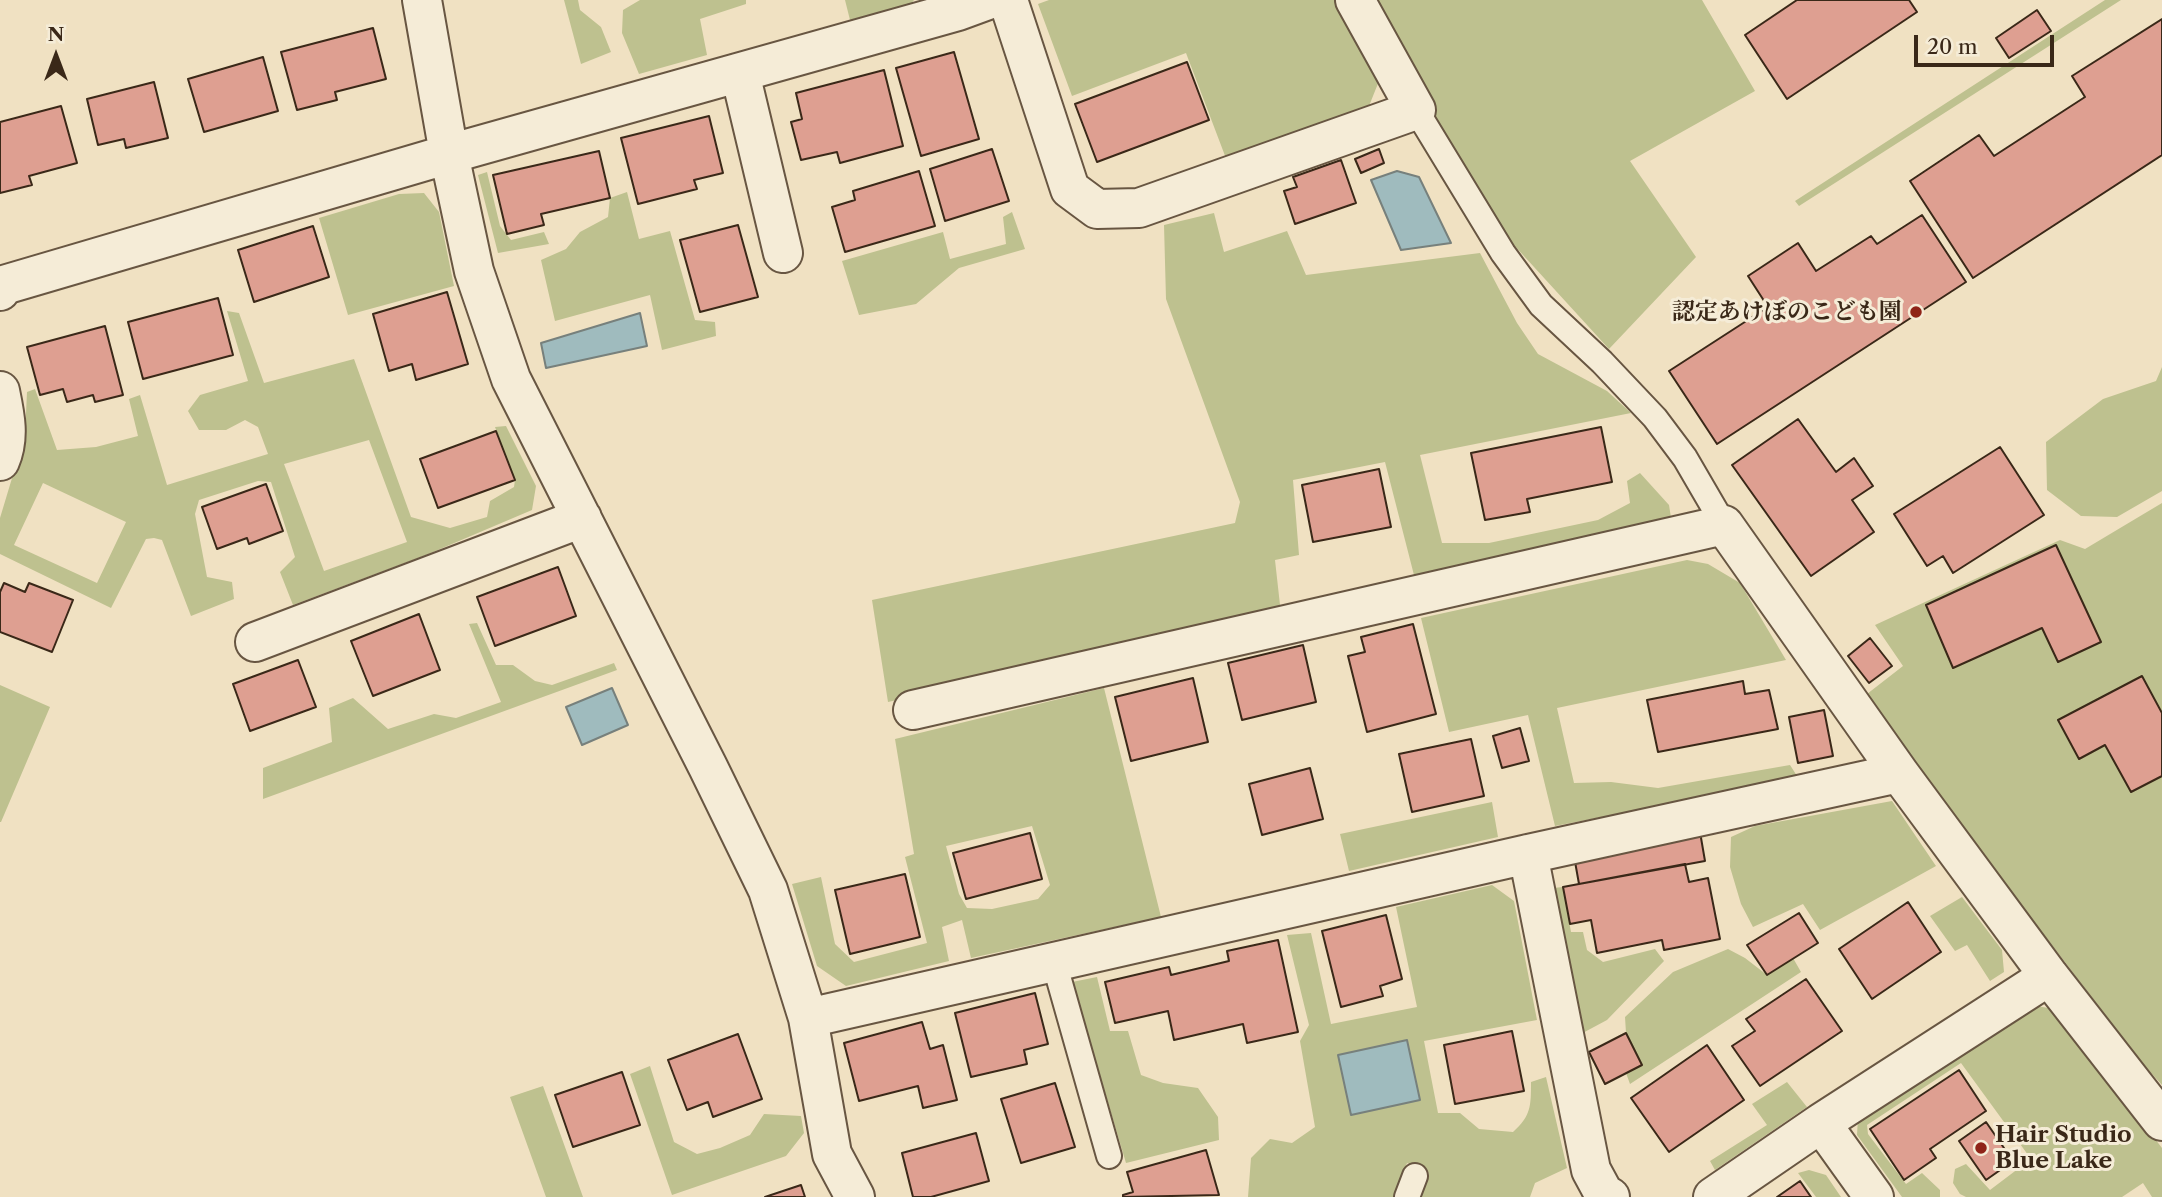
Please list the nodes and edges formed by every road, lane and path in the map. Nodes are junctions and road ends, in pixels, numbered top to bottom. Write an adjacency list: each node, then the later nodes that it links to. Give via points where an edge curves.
1 (422, 0): 7 (street)
2 (1008, 0): 6 (street, via 1070,189 1097,209 1139,208)
3 (1355, 0): 6 (street)
4 (967, 4): 5 (street)
5 (740, 73): 7 (street); 8 (street)
6 (1416, 110): 13 (lane, via 1541,305 1656,418)
7 (449, 154): 9 (street, via 4,285); 12 (street, via 474,271 511,379)
8 (782, 253)
9 (0, 291)
10 (0, 391): 11 (street, via 7,420)
11 (0, 461)
12 (582, 518): 14 (street); 20 (street, via 768,890)
13 (1724, 525): 15 (street); 16 (street)
14 (255, 642)
15 (913, 710)
16 (1899, 773): 17 (street); 19 (street)
17 (1528, 854): 18 (street); 25 (street, via 1591,1170)
18 (1054, 962): 20 (street); 23 (lane)
19 (2049, 976): 21 (street); 22 (street)
20 (808, 1018): 24 (street, via 832,1154)
21 (2162, 1121)
22 (1821, 1123): 26 (street); 27 (street)
23 (1109, 1156)
24 (855, 1197)
25 (1610, 1197)
26 (1713, 1197)
27 (1874, 1197)

